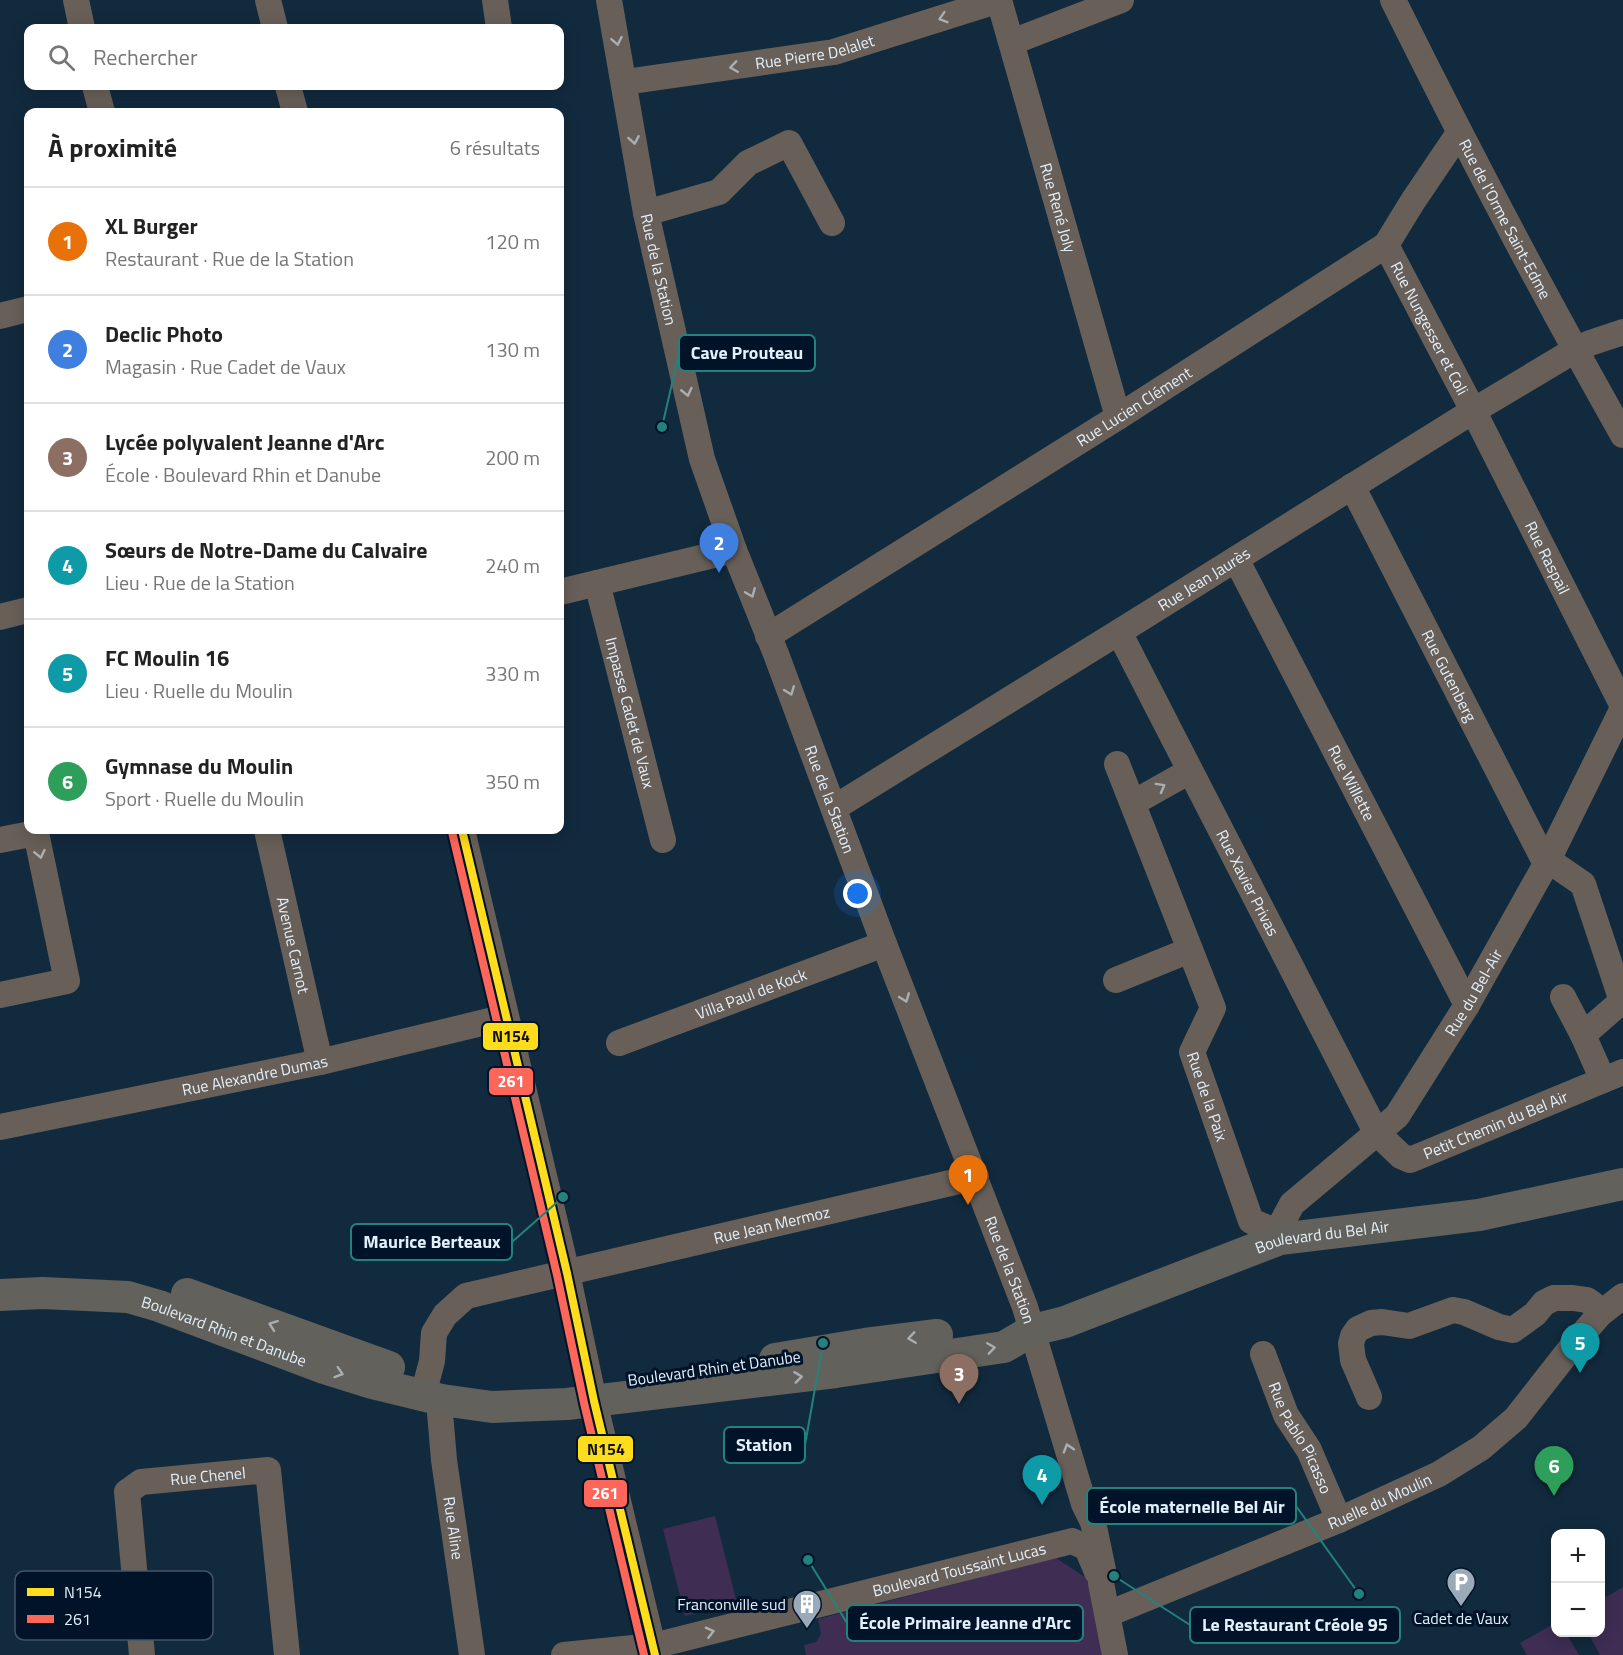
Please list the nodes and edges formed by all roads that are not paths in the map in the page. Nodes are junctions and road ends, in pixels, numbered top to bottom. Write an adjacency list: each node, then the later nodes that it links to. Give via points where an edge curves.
1 (76, 0): 8 (street)
2 (268, 0): 9 (street)
3 (495, 0): 10 (street)
4 (609, 0): 12 (street, Rue de la Station, one-way to 12)
5 (999, 0): 11 (street, Rue René Joly); 12 (street, Rue Pierre Delalet, one-way to 12, via 834,52)
6 (1121, 0): 11 (street)
7 (1393, 0): 17 (street, Rue de l'Orme Saint-Edme)
8 (81, 24)
9 (274, 24)
10 (498, 24)
11 (1011, 42): 26 (street, Rue René Joly)
12 (625, 82): 18 (street, Rue de la Station, one-way to 18)
13 (96, 90): 15 (street)
14 (289, 90): 16 (street)
15 (101, 108)
16 (294, 108)
17 (1459, 134): 20 (street, Rue Lucien Clément); 24 (street, Rue de l'Orme Saint-Edme)
18 (646, 213): 19 (street, via 719,192 748,163 789,143); 29 (street, Rue de la Station, one-way to 29, via 702,459)
19 (832, 223)
20 (1386, 245): 25 (street, Rue Nungesser et Coli); 26 (street, Rue Lucien Clément)
21 (24, 310): 22 (street)
22 (0, 316)
23 (1623, 332): 24 (street, Rue Jean Jaurès)
24 (1575, 350): 25 (street, Rue Jean Jaurès); 27 (street, Rue de l'Orme Saint-Edme)
25 (1473, 411): 28 (street, Rue Jean Jaurès); 37 (street, Rue Raspail)
26 (1118, 417): 36 (street, Rue Lucien Clément)
27 (1623, 435)
28 (1352, 486): 30 (street, Rue Jean Jaurès); 48 (street, Rue Gutenberg)
29 (734, 550): 31 (street); 36 (street, Rue de la Station, one-way to 36)
30 (1236, 559): 35 (street, Rue Jean Jaurès); 54 (street, Rue Willette)
31 (597, 583): 32 (street); 47 (street, Impasse Cadet de Vaux)
32 (564, 591)
33 (24, 611): 34 (street)
34 (0, 617)
35 (1119, 633): 39 (street, Rue Xavier Privas); 41 (street, Rue Jean Jaurès)
36 (768, 636): 41 (street, Rue de la Station, one-way to 41)
37 (1623, 707): 48 (street, Rue du Bel-Air)
38 (1118, 764): 40 (street, Rue de la Paix)
39 (1190, 771): 40 (street, one-way to 39); 61 (street, Rue Xavier Privas)
40 (1132, 803): 50 (street, Rue de la Paix)
41 (834, 808): 49 (street, Rue de la Station)
42 (27, 834): 46 (street, one-way to 42)
43 (36, 834): 52 (street, one-way to 52, via 67,981)
44 (268, 834): 58 (street, Avenue Carnot)
45 (463, 834): 55 (street)
46 (0, 840)
47 (663, 840)
48 (1547, 862): 54 (street, Rue du Bel-Air); 56 (street, via 1583,884 1622,1001)
49 (884, 944): 57 (street, Villa Paul de Kock); 62 (street, Rue de la Station, one-way to 62)
50 (1190, 950): 51 (street); 64 (street, Rue de la Paix, via 1213,1008 1192,1052 1251,1221)
51 (1116, 980)
52 (0, 995)
53 (1563, 997): 56 (street)
54 (1467, 1005): 61 (street, Rue du Bel-Air, via 1397,1116)
55 (506, 1017): 58 (street, Rue Alexandre Dumas); 65 (street)
56 (1583, 1035): 59 (street)
57 (619, 1043)
58 (320, 1062): 60 (street, Rue Alexandre Dumas)
59 (1613, 1076): 61 (street, Petit Chemin du Bel Air, via 1410,1160)
60 (0, 1127)
61 (1376, 1132): 64 (street, Rue du Bel-Air, via 1292,1204)
62 (976, 1177): 65 (street, Rue Jean Mermoz); 70 (street, Rue de la Station)
63 (1623, 1184): 64 (main road, Boulevard du Bel Air, via 1479,1215)
64 (1278, 1235): 70 (main road, Boulevard du Bel Air, via 1065,1322)
65 (567, 1273): 72 (street, Rue Aline, via 466,1296 445,1315 434,1333); 73 (street)
66 (0, 1278): 72 (main road, Boulevard Rhin et Danube, one-way to 66, via 168,1286 129,1280)
67 (0, 1295): 72 (main road, Boulevard Rhin et Danube, one-way to 72, via 128,1297 372,1383)
68 (1623, 1296): 69 (street, Ruelle du Moulin)
69 (1600, 1314): 74 (street, via 1587,1300 1554,1298 1513,1330 1453,1310 1409,1326 1371,1323 1358,1329 1351,1344 1353,1360); 76 (street, Ruelle du Moulin, via 1516,1418 1480,1448 1439,1474)
70 (1033, 1330): 73 (main road, Boulevard Rhin et Danube, via 1004,1347 837,1372); 75 (street, Rue de la Station, one-way to 70)
71 (1263, 1354): 76 (street, Rue Pablo Picasso, via 1286,1414 1309,1450)
72 (435, 1390): 73 (main road, Boulevard Rhin et Danube, via 447,1385 492,1391); 85 (street, Rue Aline)
73 (592, 1392): 82 (street)
74 (1369, 1397)
75 (1084, 1504): 77 (street, via 1081,1529); 79 (street, Rue de la Station, via 1093,1522 1103,1570)
76 (1340, 1520): 80 (street, Ruelle du Moulin)
77 (1072, 1541): 79 (street, via 1087,1548); 82 (street, Boulevard Toussaint Lucas, one-way to 77)
78 (134, 1571): 84 (street, Rue Chenel, via 127,1492 141,1482 268,1470)
79 (1101, 1583): 80 (street, Rue de la Station)
80 (1108, 1614): 87 (street, Rue de la Station)
81 (141, 1640): 83 (street, Rue Chenel)
82 (654, 1651): 86 (street, Boulevard Toussaint Lucas)
83 (142, 1655)
84 (287, 1655)
85 (472, 1655)
86 (564, 1655)
87 (1115, 1655)

